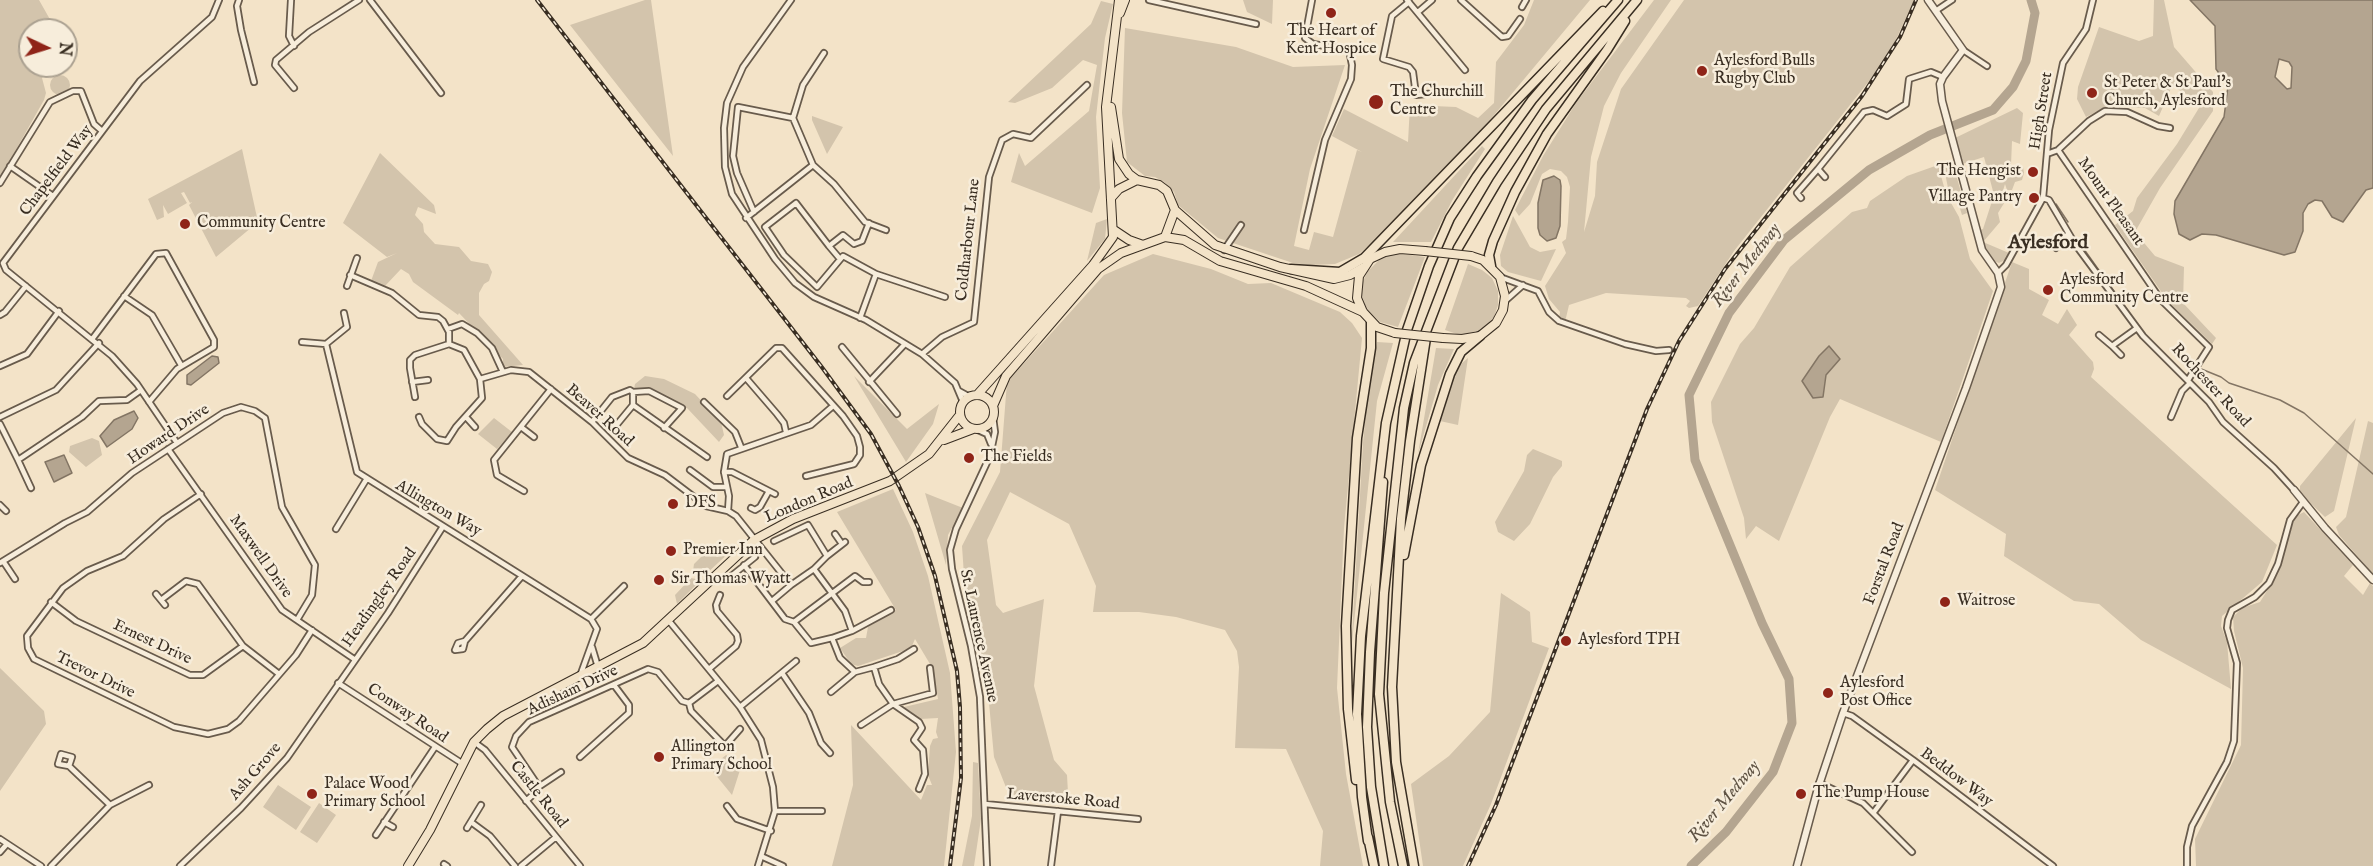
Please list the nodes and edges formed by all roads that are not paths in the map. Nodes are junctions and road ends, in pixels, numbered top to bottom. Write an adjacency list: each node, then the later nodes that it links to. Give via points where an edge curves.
1 (219, 0): 40 (street, Chapelfield Way, via 212,17 145,76)
2 (239, 0): 32 (street, via 241,30)
3 (291, 0): 26 (street, via 290,36)
4 (359, 0): 26 (street)
5 (370, 0): 36 (street)
6 (791, 0): 55 (street, via 743,68 727,103 725,167 732,194)
7 (1119, 0): 24 (main road)
8 (1125, 0): 24 (main road)
9 (1149, 0): 25 (street)
10 (1312, 0): 60 (street, via 1305,38 1313,44 1349,50 1352,65 1325,140)
11 (1432, 0): 22 (street)
12 (1461, 0): 23 (street, via 1502,37 1508,36)
13 (1526, 0): 20 (street)
14 (1616, 0): 63 (highway); 107 (highway, via 1532,100 1450,218 1429,266)
15 (1637, 0): 71 (highway, via 1547,134 1515,192 1493,241); 88 (highway, via 1580,66 1519,147 1458,248)
16 (1928, 0): 21 (street)
17 (1952, 0): 21 (street)
18 (2092, 0): 42 (street, High Street, via 2086,29 2062,63)
19 (1408, 1): 22 (street); 37 (street, via 1392,16 1383,58 1409,67 1416,96)
20 (1522, 7)
21 (1937, 10): 27 (street)
22 (1418, 12): 30 (street)
23 (1520, 19)
24 (1118, 20): 35 (main road)
25 (1256, 24)
26 (294, 46): 34 (street, via 275,63)
27 (1963, 50): 29 (street); 31 (street)
28 (824, 53): 38 (street, via 804,85)
29 (1987, 66)
30 (1465, 70)
31 (1943, 77): 45 (street, via 1931,72 1910,79 1905,104 1887,116 1864,111); 73 (street, via 1943,107 1982,250)
32 (254, 82)
33 (1087, 85): 103 (street, Coldharbour Lane, via 1031,138 1013,134 1002,140 989,177 974,322 942,337)
34 (294, 88)
35 (1108, 90): 47 (main road, via 1119,159); 52 (main road)
36 (441, 93)
37 (1436, 93)
38 (793, 118): 43 (street); 54 (street, via 738,107 733,156 736,173)
39 (2170, 128): 41 (street, via 2118,110 2097,115)
40 (102, 131): 44 (street, via 94,124 82,93 73,92 50,102); 49 (street, Chapelfield Way)
41 (2058, 150): 42 (street); 114 (street, Mount Pleasant, via 2161,300 2209,346)
42 (2047, 154): 51 (street, High Street)
43 (813, 165): 54 (street); 56 (street)
44 (10, 166): 48 (street); 49 (street)
45 (1818, 169): 46 (street); 50 (street, via 1797,193)
46 (1825, 177)
47 (1137, 180): 52 (main road, via 1119,189); 53 (main road, via 1167,191)
48 (0, 183)
49 (53, 196): 78 (street, Chapelfield Way, via 3,264)
50 (1801, 198)
51 (2043, 198): 61 (street, Rochester Road, via 2049,200); 73 (street)
52 (1110, 200): 59 (main road)
53 (1175, 210): 62 (main road); 67 (main road, via 1197,232)
54 (754, 212): 55 (street)
55 (746, 218): 87 (street, via 795,283 814,297)
56 (869, 224): 58 (street); 65 (street, via 862,241 854,244 843,235)
57 (1241, 225): 67 (street)
58 (886, 230)
59 (1114, 230): 64 (main road); 121 (main road, via 1093,266)
60 (1304, 230)
61 (2068, 234): 66 (street); 90 (street, Rochester Road)
62 (1165, 237): 64 (main road); 84 (main road, via 1184,240 1220,261 1306,286)
63 (1387, 237): 70 (highway); 72 (highway, via 1355,265 1340,272)
64 (1145, 245): 126 (main road, via 1121,253 1098,269 1006,376)
65 (829, 246): 68 (street); 68 (street, via 796,203 765,227 784,255 817,287)
66 (2056, 248)
67 (1224, 250): 72 (main road)
68 (842, 257): 74 (street)
69 (357, 258): 75 (street)
70 (1367, 263): 71 (main road, bridge, via 1392,250 1471,256); 72 (main road, via 1350,275 1334,279); 84 (main road, via 1356,290)
71 (1491, 266): 76 (main road)
72 (1291, 270)
73 (1998, 273): 222 (street, Forstal Road, via 2001,288 1992,315)
74 (876, 274): 81 (street); 87 (street)
75 (350, 275): 79 (street); 91 (street, via 392,293 419,315 438,317)
76 (1500, 277): 77 (street); 82 (main road)
77 (1523, 285): 82 (street); 102 (street, via 1538,291 1559,321 1625,344)
78 (26, 286): 83 (street, Chapelfield Way); 86 (street)
79 (347, 286)
80 (124, 296): 94 (street); 105 (street, via 152,315); 105 (street, via 156,254 166,253 214,340 214,347)
81 (945, 297)
82 (1505, 302): 93 (main road, via 1496,323)
83 (59, 311): 94 (street, Chapelfield Way); 106 (street, via 27,354)
84 (1363, 312): 89 (main road)
85 (344, 313): 97 (street, via 347,327)
86 (0, 315)
87 (860, 318): 99 (street)
88 (1429, 320): 201 (highway, via 1402,508); 275 (highway, via 1404,408 1381,642 1382,744)
89 (1371, 322): 93 (main road, bridge, via 1395,333 1462,339); 257 (highway, via 1356,449 1346,626 1354,770)
90 (2137, 328): 100 (street); 114 (street, Rochester Road)
91 (448, 329): 98 (street); 108 (street, via 462,324 477,333 492,348)
92 (2099, 334): 100 (street)
93 (1480, 336): 201 (highway, via 1466,347 1453,366 1421,465 1405,546)
94 (93, 338): 96 (street, Chapelfield Way)
95 (302, 342): 97 (street)
96 (99, 343): 117 (street, Chapelfield Way); 129 (street, via 56,390)
97 (326, 344): 155 (street, via 357,472)
98 (448, 344): 110 (street, via 464,350); 112 (street, via 410,360)
99 (904, 345): 103 (street); 113 (street)
100 (2112, 346): 104 (street)
101 (842, 347): 113 (street)
102 (1669, 350)
103 (922, 354): 121 (street)
104 (2121, 355)
105 (181, 365): 122 (street)
106 (0, 366)
107 (1398, 366): 257 (highway, via 1378,483 1358,677 1358,750); 274 (highway, via 1386,455 1368,697 1371,787)
108 (503, 372): 110 (street, Beaver Road); 116 (street, Beaver Road, via 522,369)
109 (746, 378): 119 (street); 125 (street, via 779,346); 141 (street, via 784,423)
110 (480, 379): 131 (street, via 482,398)
111 (428, 380): 112 (street)
112 (412, 382): 120 (street)
113 (869, 382): 127 (street)
114 (2189, 382): 133 (street, Mount Pleasant); 158 (street, Rochester Road, via 2223,422)
115 (632, 384): 118 (street)
116 (551, 389): 134 (street, Beaver Road); 137 (street)
117 (141, 390): 122 (street, Chapelfield Way); 151 (street, via 127,400 99,401 82,417)
118 (632, 391): 124 (street); 134 (street, via 612,397); 139 (street, via 649,391 682,408)
119 (727, 396)
120 (415, 397)
121 (970, 398): 126 (main road, via 986,398); 128 (main road)
122 (149, 402): 145 (street, Chapelfield Way)
123 (704, 402): 147 (street, via 735,432)
124 (633, 405): 138 (street); 139 (street)
125 (833, 406): 141 (street, via 811,425); 154 (street, via 857,436 858,460)
126 (993, 406): 132 (main road)
127 (897, 414)
128 (959, 416): 140 (main road, via 964,424); 143 (main road, London Road)
129 (0, 417)
130 (419, 417): 131 (street, via 420,426 437,439 447,441)
131 (466, 417): 136 (street)
132 (993, 417): 140 (main road, via 988,426); 149 (street, St. Laurence Avenue, via 995,432)
133 (2171, 417)
134 (592, 422): 166 (street, Beaver Road, via 628,458 665,475 706,506)
135 (0, 424): 144 (street)
136 (475, 427)
137 (521, 427): 142 (street); 162 (street, via 496,455 494,467 497,475 522,490)
138 (614, 428)
139 (664, 428): 150 (street)
140 (976, 429): 143 (main road, London Road); 149 (street, via 989,438)
141 (786, 432): 147 (street)
142 (534, 436)
143 (940, 442): 171 (main road, London Road, via 890,481 793,519)
144 (8, 443): 146 (street); 151 (street)
145 (177, 443): 148 (street, Howard Drive); 194 (street, Howard Drive, via 223,413 241,407 265,418 282,507 315,565 312,595)
146 (0, 447)
147 (741, 447): 153 (street, via 727,454)
148 (168, 449): 160 (street, Maxwell Drive); 175 (street, Howard Drive, via 132,473 87,512)
149 (990, 456): 240 (street, St. Laurence Avenue, via 956,529 950,559 980,697)
150 (707, 457)
151 (18, 459): 157 (street)
152 (690, 470): 156 (street, via 713,487)
153 (724, 472): 156 (street); 159 (street, via 732,471)
154 (806, 476)
155 (366, 480): 168 (street, Allington Way); 169 (street)
156 (727, 487): 166 (street)
157 (31, 488)
158 (2294, 490): 163 (street, Rochester Road)
159 (769, 491): 161 (street); 165 (street, via 760,507)
160 (201, 494): 190 (street, Trevor Drive, via 164,519 123,556 87,571); 194 (street, Maxwell Drive, via 282,610)
161 (775, 494)
162 (517, 495)
163 (2303, 502): 181 (street, Rochester Road); 279 (street, via 2290,520 2269,583 2255,597 2232,610 2228,620 2237,663 2234,741 2227,762 2192,826)
164 (0, 505): 167 (street)
165 (751, 508)
166 (728, 511): 171 (street, Beaver Road)
167 (6, 512)
168 (442, 528): 178 (street, Allington Way, via 482,548); 205 (street, Headingley Road)
169 (336, 529)
170 (835, 534): 173 (street, via 844,543)
171 (754, 540): 183 (street, Beaver Road); 195 (main road, London Road)
172 (774, 541): 173 (street, via 808,525)
173 (827, 556): 177 (street)
174 (755, 557): 176 (street)
175 (2, 562): 180 (street)
176 (744, 566): 179 (street); 189 (street)
177 (813, 568): 183 (street); 186 (street)
178 (522, 576): 193 (street, Allington Way); 200 (street)
179 (730, 577)
180 (15, 579)
181 (2373, 580)
182 (869, 582): 186 (street, via 855,576)
183 (791, 585): 189 (street)
184 (624, 586): 193 (street)
185 (156, 594): 188 (street)
186 (834, 594): 196 (street); 198 (street)
187 (720, 595): 210 (street, via 717,611 738,641)
188 (161, 600): 191 (street); 202 (street, via 186,581 198,584)
189 (772, 601): 196 (street, via 785,619)
190 (51, 602): 202 (street, Ernest Drive, via 76,621 190,675 203,675); 213 (street, Trevor Drive, via 27,636 33,659 182,730 208,734 228,729)
191 (165, 605)
192 (891, 610): 198 (street)
193 (591, 619): 203 (street, via 597,629)
194 (297, 620): 197 (street, Maxwell Drive)
195 (669, 621): 207 (main road, London Road, via 643,643); 210 (street)
196 (794, 622): 199 (street, via 811,643)
197 (312, 630): 205 (street, Maxwell Drive); 213 (street, Trevor Drive)
198 (852, 631): 199 (street)
199 (832, 638): 211 (street, via 840,658)
200 (465, 641)
201 (1393, 644): 276 (highway, via 1396,762)
202 (243, 646): 213 (street)
203 (592, 647): 207 (street); 214 (street)
204 (914, 649): 208 (street)
205 (354, 658): 216 (street, Headingley Road)
206 (796, 661): 212 (street)
207 (598, 667): 214 (main road)
208 (874, 667): 211 (street); 220 (street, via 879,684)
209 (930, 668): 220 (street, via 933,693)
210 (709, 669): 215 (street)
211 (855, 672): 218 (street)
212 (782, 673): 221 (street); 229 (street)
213 (279, 674)
214 (580, 676): 225 (main road, via 503,716)
215 (718, 681): 219 (street); 221 (street)
216 (338, 683): 227 (street, Conway Road); 264 (street, Ash Grove, via 286,758)
217 (614, 685): 219 (street, Adisham Drive, via 643,670 653,670); 228 (street, via 629,705 629,713); 237 (street, Adisham Drive, via 529,722 516,736 514,753)
218 (831, 692)
219 (688, 703): 224 (street, Adisham Drive, via 724,746)
220 (893, 704): 223 (street); 238 (street, via 919,722 921,728 914,740 923,750 925,774)
221 (740, 707): 246 (street, via 758,733 767,757)
222 (1843, 713): 231 (street, Beddow Way); 235 (street, Forstal Road)
223 (861, 725)
224 (740, 729)
225 (474, 742): 232 (main road); 239 (street, Castle Road)
226 (584, 742): 228 (street)
227 (435, 747): 232 (street, Conway Road); 249 (street)
228 (588, 748): 230 (street)
229 (830, 753)
230 (580, 757)
231 (1913, 760): 247 (street); 278 (street, Beddow Way)
232 (463, 764): 265 (main road)
233 (69, 766): 241 (street)
234 (561, 772): 237 (street)
235 (1820, 783): 247 (street, via 1853,796); 277 (street, Forstal Road)
236 (149, 785): 241 (street)
237 (537, 788): 239 (street)
238 (920, 789)
239 (526, 801): 255 (street, Castle Road)
240 (986, 804): 245 (street, Laverstoke Road); 271 (street, St. Laurence Avenue)
241 (110, 805): 263 (street)
242 (481, 805): 250 (street)
243 (727, 806): 253 (street, via 737,819)
244 (822, 811): 246 (street)
245 (1058, 811): 248 (street, Laverstoke Road); 272 (street)
246 (775, 812): 253 (street)
247 (1874, 812): 260 (street)
248 (1138, 819)
249 (384, 822): 251 (street); 254 (street)
250 (471, 822): 252 (street); 266 (street, via 490,836)
251 (393, 827)
252 (467, 828)
253 (771, 831): 261 (street)
254 (376, 835)
255 (556, 837): 267 (street); 268 (street, Castle Road)
256 (0, 839): 258 (street)
257 (1368, 841): 273 (highway)
258 (7, 844): 259 (street); 262 (street)
259 (0, 852)
260 (1912, 852)
261 (763, 857): 269 (street); 270 (street)
262 (41, 866)
263 (51, 866)
264 (180, 866)
265 (408, 866)
266 (515, 866)
267 (521, 866)
268 (580, 866)
269 (758, 866)
270 (783, 866)
271 (987, 866)
272 (1051, 866)
273 (1374, 866)
274 (1384, 866)
275 (1402, 866)
276 (1414, 866)
277 (1797, 866)
278 (2053, 866)
279 (2187, 866)

